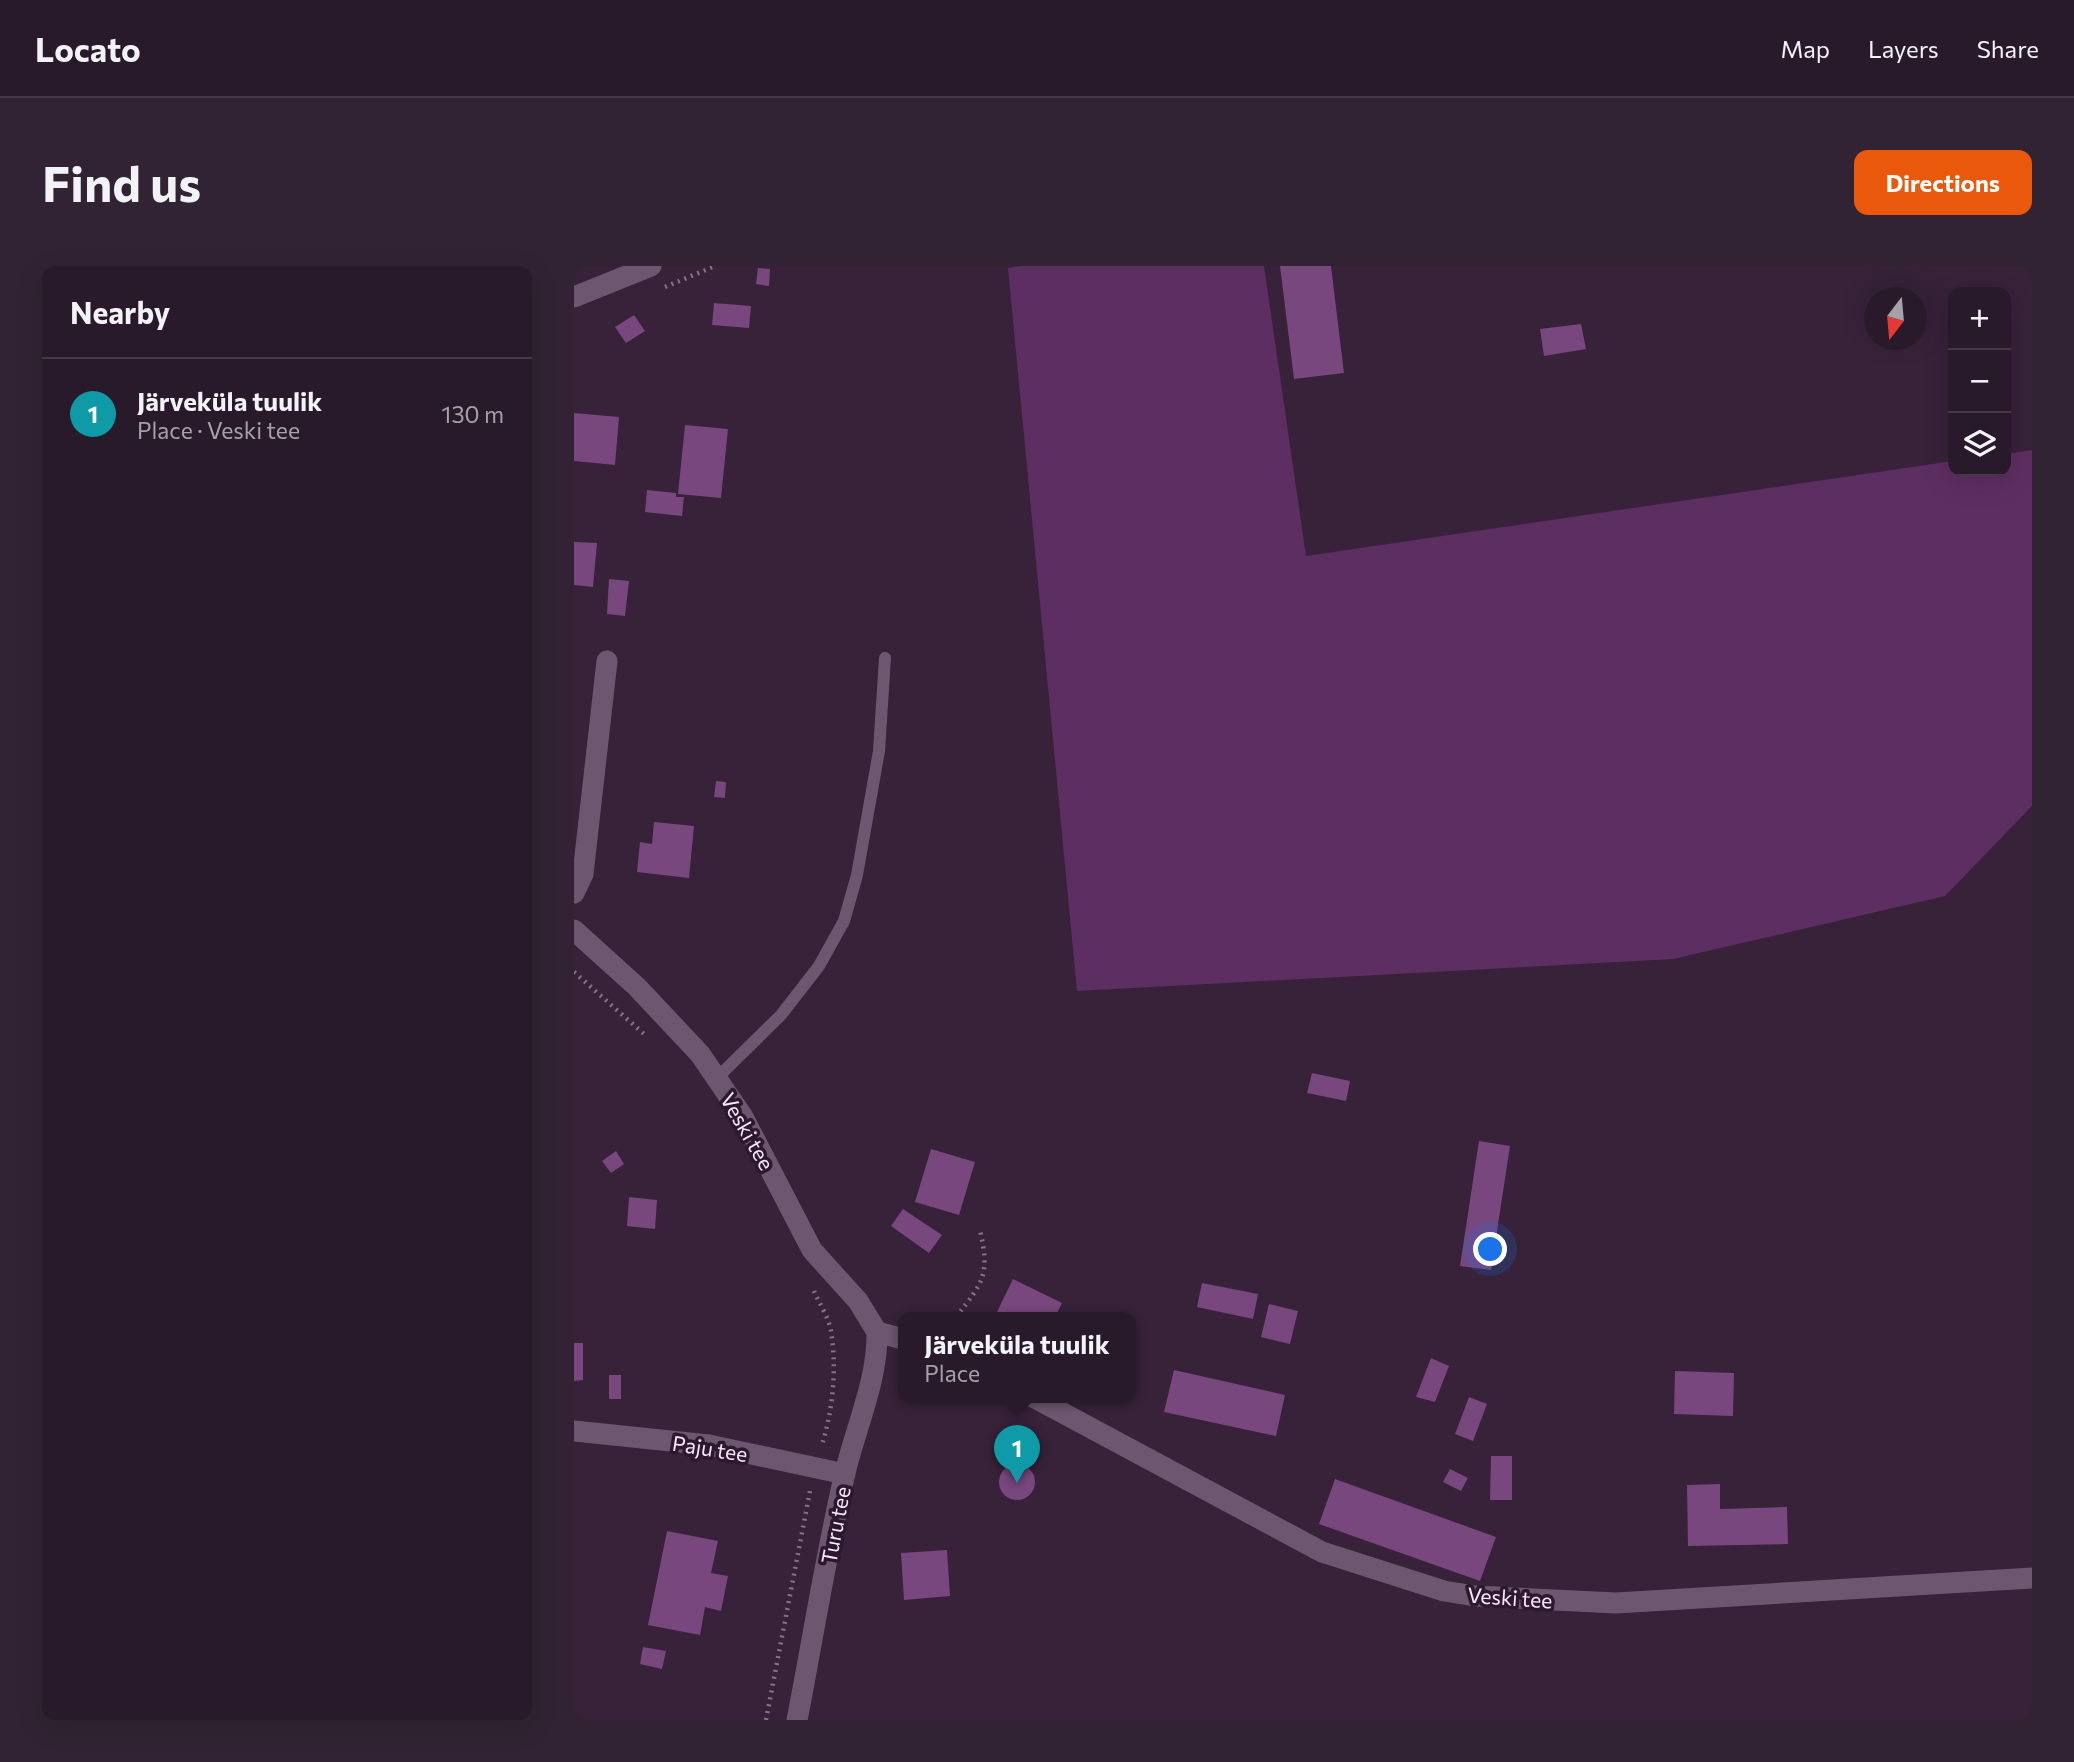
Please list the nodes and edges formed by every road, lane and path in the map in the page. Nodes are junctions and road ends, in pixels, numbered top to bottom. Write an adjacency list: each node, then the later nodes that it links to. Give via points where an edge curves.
1 (651, 266): 2 (street)
2 (574, 297)
3 (885, 658): 9 (lane, via 880,751 844,921 819,966 781,1015)
4 (607, 661): 5 (street, via 583,874)
5 (574, 893)
6 (574, 930): 9 (street, Veski tee, via 637,987)
7 (574, 972): 8 (path)
8 (648, 1038)
9 (717, 1078): 13 (street, Veski tee, via 743,1117 813,1250 858,1301)
10 (980, 1230): 12 (path, via 987,1262 976,1291)
11 (812, 1287): 17 (path, via 831,1329 833,1373 832,1411)
12 (960, 1312)
13 (877, 1332): 14 (street); 18 (street, Turu tee, via 878,1360)
14 (898, 1338)
15 (1044, 1403): 19 (street, Veski tee, via 1322,1552 1444,1591 1616,1603)
16 (574, 1431): 17 (street, Paju tee, via 709,1445)
17 (815, 1468): 18 (street, Paju tee); 20 (path)
18 (845, 1474): 21 (street, Turu tee)
19 (2032, 1578)
20 (766, 1720)
21 (797, 1720)

